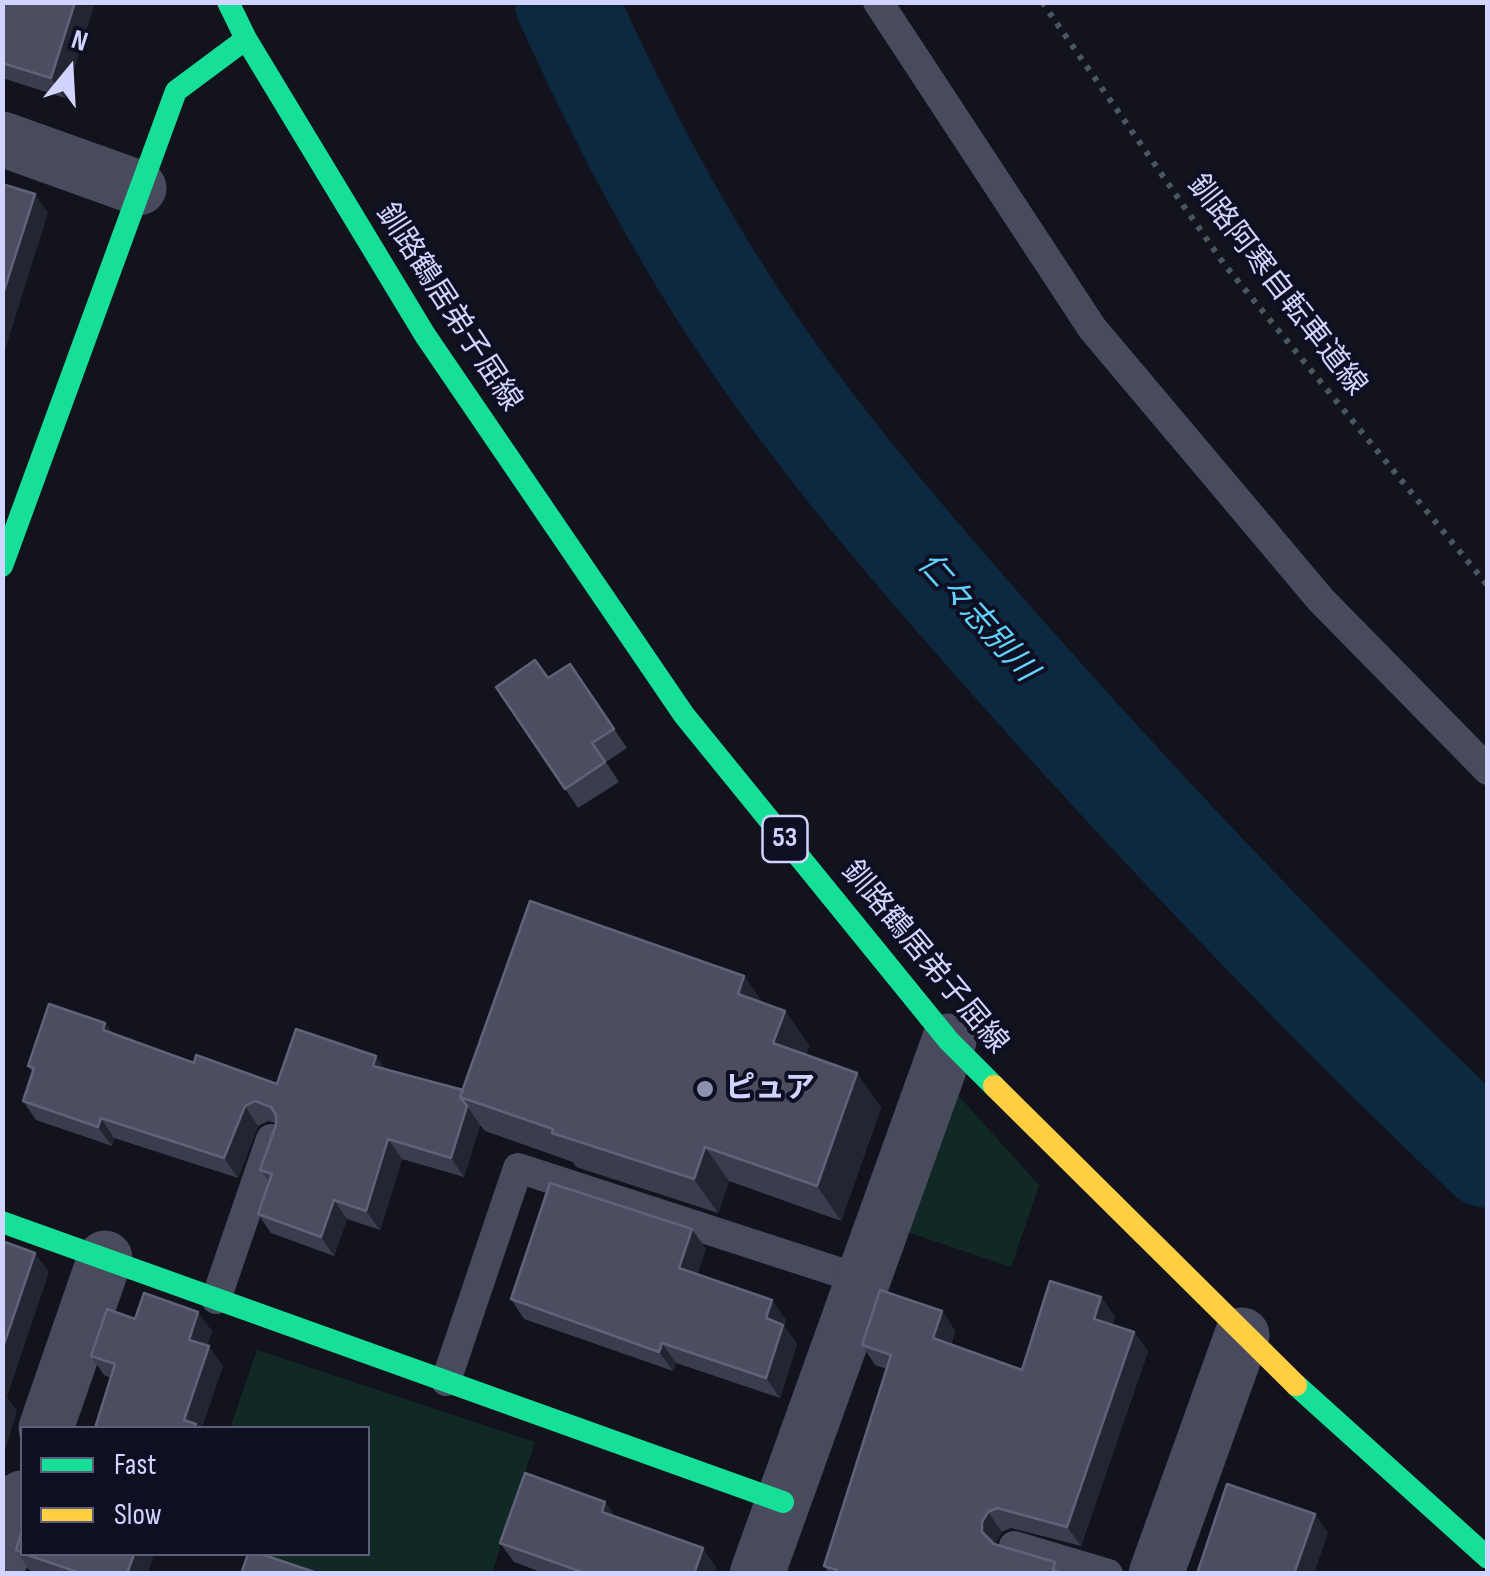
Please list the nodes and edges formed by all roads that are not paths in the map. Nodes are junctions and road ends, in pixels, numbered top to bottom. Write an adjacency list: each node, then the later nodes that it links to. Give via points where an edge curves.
1 (228, 2): 3 (main road, 釧路鶴居弟子屈線 / 53)
2 (878, 2): 7 (lane, via 1092,328 1320,600)
3 (246, 40): 5 (main road, via 176,90); 8 (main road, 釧路鶴居弟子屈線 / 53, via 425,334 684,715)
4 (2, 139): 5 (street)
5 (139, 188): 6 (main road)
6 (2, 566)
7 (1488, 770)
8 (949, 1041): 12 (street); 14 (main road, 釧路鶴居弟子屈線 / 53)
9 (271, 1139): 13 (lane)
10 (2, 1222): 11 (main road)
11 (105, 1258): 13 (main road); 16 (street)
12 (862, 1280): 15 (lane, via 518,1168); 17 (street)
13 (216, 1298): 15 (main road)
14 (1242, 1335): 21 (main road, 釧路鶴居弟子屈線 / 53); 24 (street)
15 (446, 1381): 17 (main road)
16 (47, 1426)
17 (783, 1502): 22 (street)
18 (20, 1504): 20 (street)
19 (1014, 1546): 23 (lane)
20 (2, 1556)
21 (1488, 1558)
22 (757, 1574)
23 (1108, 1574)
24 (1156, 1574)

